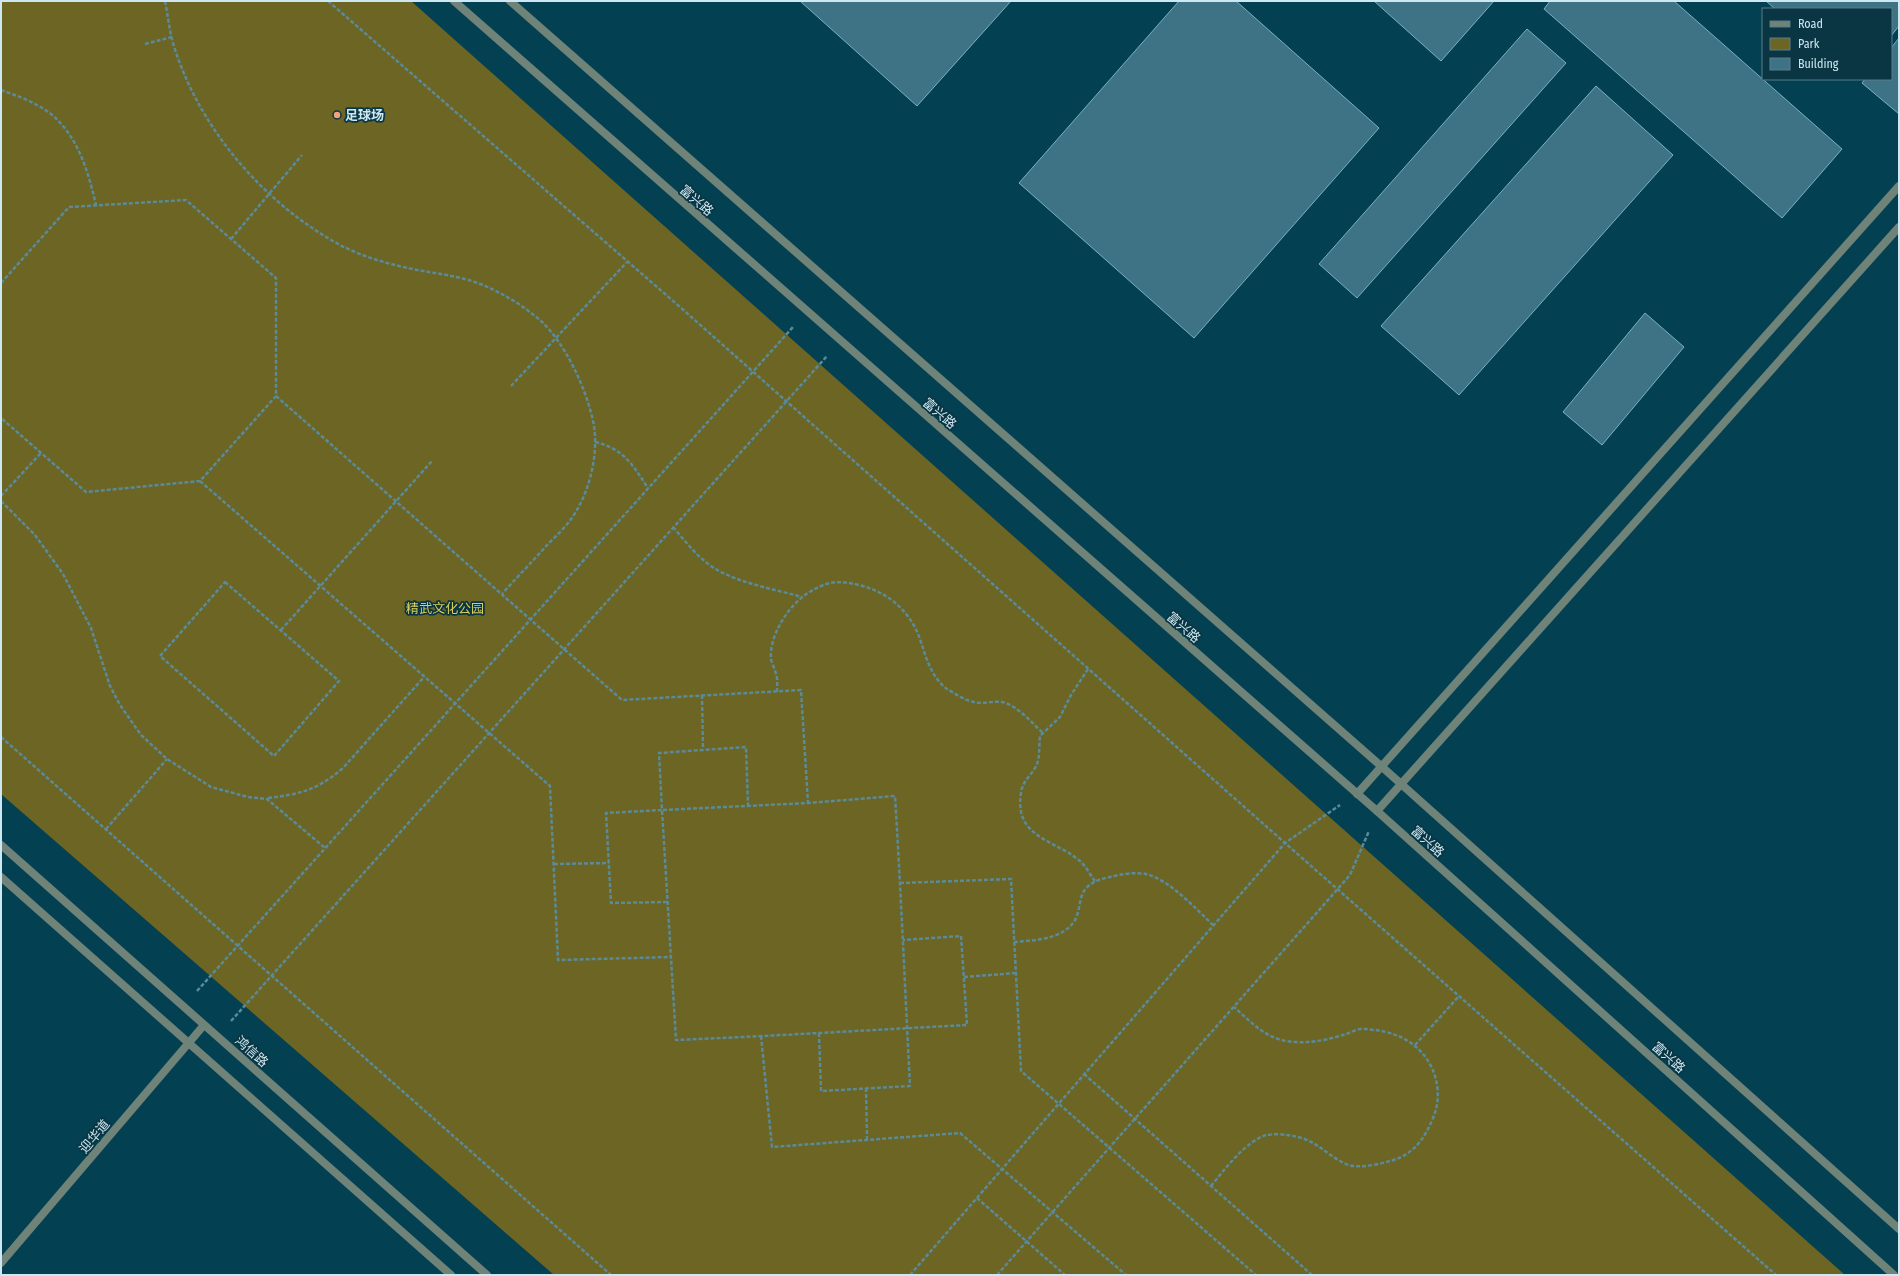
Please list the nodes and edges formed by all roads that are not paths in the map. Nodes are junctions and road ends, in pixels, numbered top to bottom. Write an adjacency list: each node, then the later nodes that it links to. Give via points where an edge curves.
1 (454, 1): 7 (street, 富兴路)
2 (510, 1): 5 (street, 富兴路)
3 (1899, 186): 5 (street)
4 (1899, 227): 6 (street)
5 (1381, 766): 6 (street, 富兴路); 7 (street)
6 (1401, 786): 8 (street); 13 (street, 富兴路)
7 (1357, 794): 8 (street, 富兴路)
8 (1377, 811): 17 (street, 富兴路)
9 (1, 845): 11 (street, 鸿信路)
10 (1, 877): 12 (street)
11 (204, 1025): 12 (street, 迎华道); 16 (street, 鸿信路)
12 (188, 1044): 14 (street, 迎华道); 15 (street)
13 (1899, 1229)
14 (1, 1263)
15 (451, 1275)
16 (487, 1275)
17 (1894, 1275)

